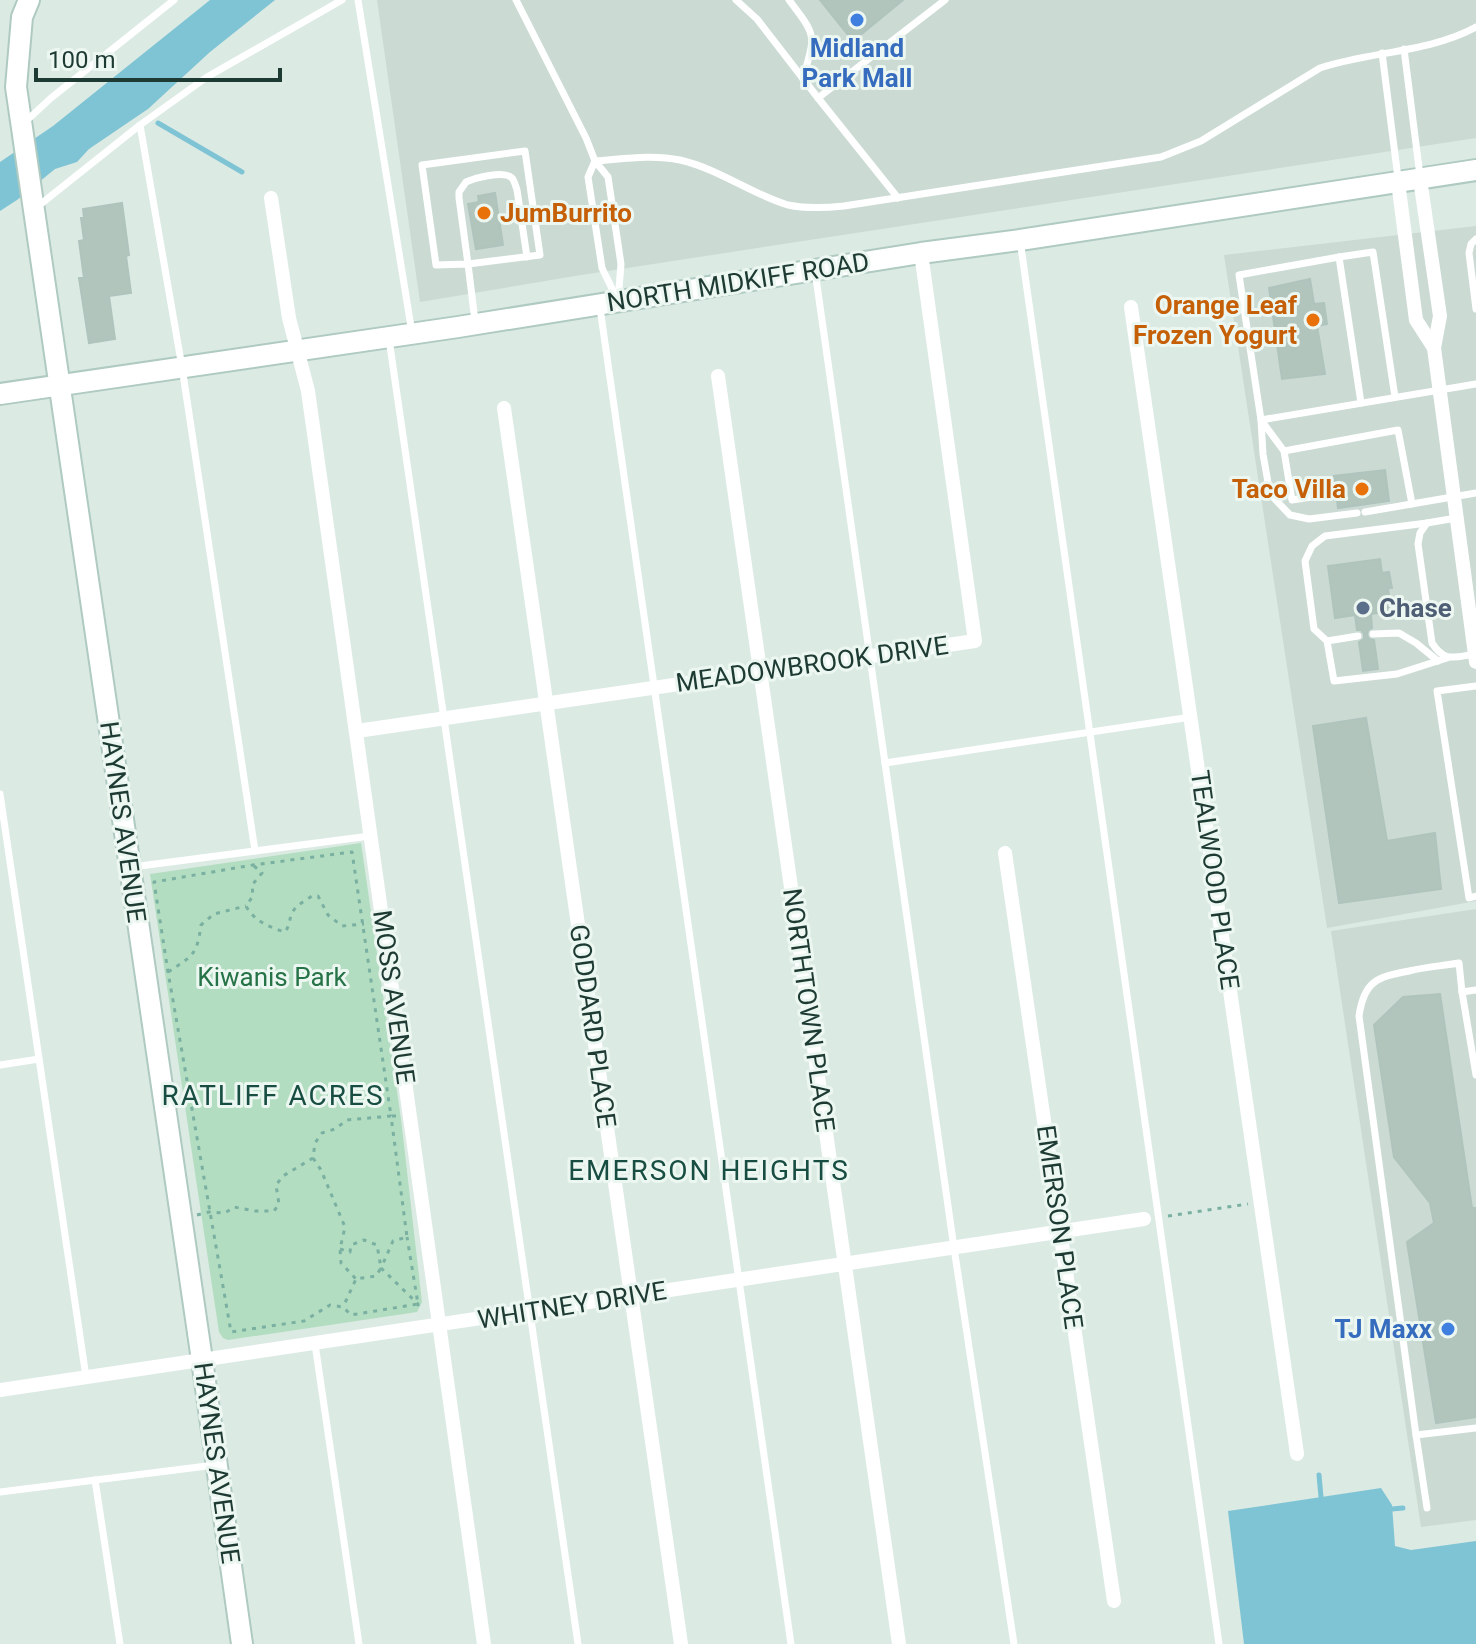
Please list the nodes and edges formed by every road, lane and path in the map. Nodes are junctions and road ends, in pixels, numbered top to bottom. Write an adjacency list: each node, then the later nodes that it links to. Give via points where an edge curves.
1 (174, 0): 15 (lane, via 51,98)
2 (342, 0): 14 (lane, via 207,77)
3 (358, 0): 34 (lane)
4 (516, 0): 16 (lane)
5 (736, 0): 12 (lane)
6 (789, 0): 12 (lane, via 813,37)
7 (945, 0): 13 (lane)
8 (23, 9): 15 (street, HAYNES AVENUE, via 16,87)
9 (1476, 27): 10 (lane)
10 (1404, 49): 11 (lane); 18 (lane)
11 (1382, 53): 19 (lane); 21 (lane, via 1320,68 1176,153)
12 (803, 79): 13 (lane)
13 (818, 98): 21 (lane)
14 (140, 125): 22 (lane); 38 (lane)
15 (22, 130): 22 (street, HAYNES AVENUE)
16 (595, 161): 21 (lane, via 657,156 683,161 803,207); 30 (lane, via 588,177); 30 (lane, via 608,177 621,264)
17 (1476, 170): 18 (street, NORTH MIDKIFF ROAD)
18 (1420, 179): 19 (street, NORTH MIDKIFF ROAD); 36 (street, via 1440,316)
19 (1398, 182): 24 (street, NORTH MIDKIFF ROAD); 36 (street, via 1416,320)
20 (271, 198): 37 (street, MOSS AVENUE)
21 (898, 198)
22 (33, 204): 41 (street, HAYNES AVENUE)
23 (1476, 239): 32 (lane, via 1469,253)
24 (1020, 240): 25 (street, NORTH MIDKIFF ROAD); 69 (lane)
25 (921, 253): 29 (street, NORTH MIDKIFF ROAD); 58 (street, MEADOWBROOK DRIVE, via 975,641)
26 (527, 257): 28 (lane); 28 (lane, via 514,181 496,175 466,182 459,192); 28 (lane, via 540,255 525,151 422,165 436,265)
27 (1339, 257): 44 (lane, via 1373,252); 45 (lane); 47 (lane, via 1239,275)
28 (468, 264): 33 (lane)
29 (814, 269): 30 (street, NORTH MIDKIFF ROAD); 58 (lane)
30 (609, 303): 33 (street, NORTH MIDKIFF ROAD); 64 (lane)
31 (1131, 307): 66 (street, TEALWOOD PLACE)
32 (1476, 309)
33 (476, 324): 34 (street, NORTH MIDKIFF ROAD)
34 (412, 333): 35 (street, NORTH MIDKIFF ROAD)
35 (389, 337): 37 (street, NORTH MIDKIFF ROAD); 67 (lane)
36 (1434, 348): 42 (street)
37 (298, 351): 38 (street, NORTH MIDKIFF ROAD); 68 (street, MOSS AVENUE)
38 (182, 367): 41 (street, NORTH MIDKIFF ROAD); 73 (lane)
39 (718, 376): 62 (street, NORTHTOWN PLACE)
40 (1476, 384): 42 (lane)
41 (59, 386): 43 (street, NORTH MIDKIFF ROAD); 76 (street, HAYNES AVENUE)
42 (1440, 390): 44 (lane); 50 (street)
43 (0, 394)
44 (1395, 397): 45 (lane)
45 (1361, 403): 47 (lane)
46 (504, 408): 65 (street, GODDARD PLACE)
47 (1261, 420): 48 (lane); 52 (lane, via 1270,494 1290,515 1309,519)
48 (1284, 451): 51 (lane, via 1292,500); 52 (lane, via 1398,430)
49 (1476, 493): 50 (lane)
50 (1455, 496): 52 (lane); 53 (street)
51 (1311, 497)
52 (1412, 504)
53 (1458, 517): 54 (lane); 60 (street)
54 (1427, 523): 57 (lane, via 1325,536 1312,546 1305,561 1314,629); 59 (lane, via 1418,544 1432,643)
55 (1373, 634): 61 (lane, via 1399,633)
56 (1358, 636): 57 (lane)
57 (1327, 641): 61 (lane, via 1334,681 1397,674)
58 (870, 656): 62 (street, MEADOWBROOK DRIVE); 70 (lane)
59 (1447, 658): 60 (lane); 61 (lane)
60 (1475, 658)
61 (1438, 661)
62 (760, 671): 64 (street, MEADOWBROOK DRIVE); 98 (street, NORTHTOWN PLACE)
63 (1476, 686): 77 (lane, via 1437,691 1469,898)
64 (655, 687): 65 (street, MEADOWBROOK DRIVE); 101 (lane)
65 (546, 703): 67 (street, MEADOWBROOK DRIVE); 102 (street, GODDARD PLACE)
66 (1191, 717): 69 (lane); 90 (street, TEALWOOD PLACE)
67 (443, 718): 68 (street, MEADOWBROOK DRIVE); 105 (lane)
68 (357, 731): 72 (street, MOSS AVENUE)
69 (1090, 731): 70 (lane); 93 (lane)
70 (885, 763): 96 (lane)
71 (0, 794): 84 (lane)
72 (372, 836): 73 (lane); 79 (street, MOSS AVENUE)
73 (255, 851): 76 (lane)
74 (1005, 853): 94 (street, EMERSON PLACE)
75 (253, 865): 78 (path, via 262,873); 80 (path, via 352,852); 81 (path, via 154,882)
76 (130, 868): 92 (street, HAYNES AVENUE)
77 (1476, 896)
78 (246, 906): 80 (path, via 252,917 285,932 297,906 318,896 328,915 342,926); 81 (path, via 214,914 201,925 199,945 191,957)
79 (383, 918): 80 (path); 87 (street, MOSS AVENUE)
80 (363, 924): 88 (path)
81 (168, 972): 91 (path)
82 (1476, 990): 83 (lane)
83 (1462, 992): 86 (lane); 112 (lane, via 1459,963 1382,976 1367,989 1359,1016)
84 (39, 1059): 85 (lane); 109 (lane)
85 (0, 1065)
86 (1476, 1075)
87 (410, 1115): 88 (path); 106 (street, MOSS AVENUE)
88 (391, 1116): 89 (path, via 347,1120 322,1133); 95 (path)
89 (313, 1158): 91 (path, via 276,1185 279,1204 274,1211 234,1207 225,1213); 97 (path, via 345,1227)
90 (1262, 1202): 93 (path); 113 (street, TEALWOOD PLACE)
91 (209, 1212): 92 (path); 104 (path, via 231,1332 304,1321 330,1305)
92 (181, 1218): 108 (street, HAYNES AVENUE)
93 (1152, 1218): 94 (street, WHITNEY DRIVE); 128 (lane)
94 (1060, 1232): 96 (street, WHITNEY DRIVE); 118 (street, EMERSON PLACE)
95 (407, 1237): 99 (path, via 393,1241); 103 (path)
96 (954, 1248): 98 (street, WHITNEY DRIVE); 127 (lane)
97 (340, 1249): 99 (path, via 350,1252 351,1245 364,1240 377,1245); 100 (path, via 341,1263)
98 (846, 1264): 101 (street, WHITNEY DRIVE); 126 (street, NORTHTOWN PLACE)
99 (381, 1268): 100 (path, via 376,1276); 103 (path)
100 (356, 1279): 104 (path)
101 (739, 1280): 102 (street, WHITNEY DRIVE); 125 (lane)
102 (632, 1296): 105 (street, WHITNEY DRIVE); 124 (street, GODDARD PLACE)
103 (418, 1304): 104 (path, via 351,1315)
104 (343, 1307)
105 (531, 1311): 106 (street, WHITNEY DRIVE); 123 (lane)
106 (439, 1325): 107 (street, WHITNEY DRIVE); 122 (street, MOSS AVENUE)
107 (315, 1344): 108 (street, WHITNEY DRIVE); 121 (lane)
108 (202, 1360): 109 (street, WHITNEY DRIVE); 114 (street, HAYNES AVENUE)
109 (86, 1377): 110 (street, WHITNEY DRIVE)
110 (0, 1390)
111 (1476, 1428): 112 (lane)
112 (1416, 1435): 117 (lane)
113 (1297, 1454)
114 (217, 1465): 115 (lane); 120 (street, HAYNES AVENUE)
115 (95, 1480): 116 (lane); 119 (lane)
116 (0, 1492)
117 (1427, 1508)
118 (1114, 1601)
119 (120, 1644)
120 (242, 1644)
121 (359, 1644)
122 (484, 1644)
123 (578, 1644)
124 (681, 1644)
125 (791, 1644)
126 (899, 1644)
127 (1014, 1644)
128 (1219, 1644)

